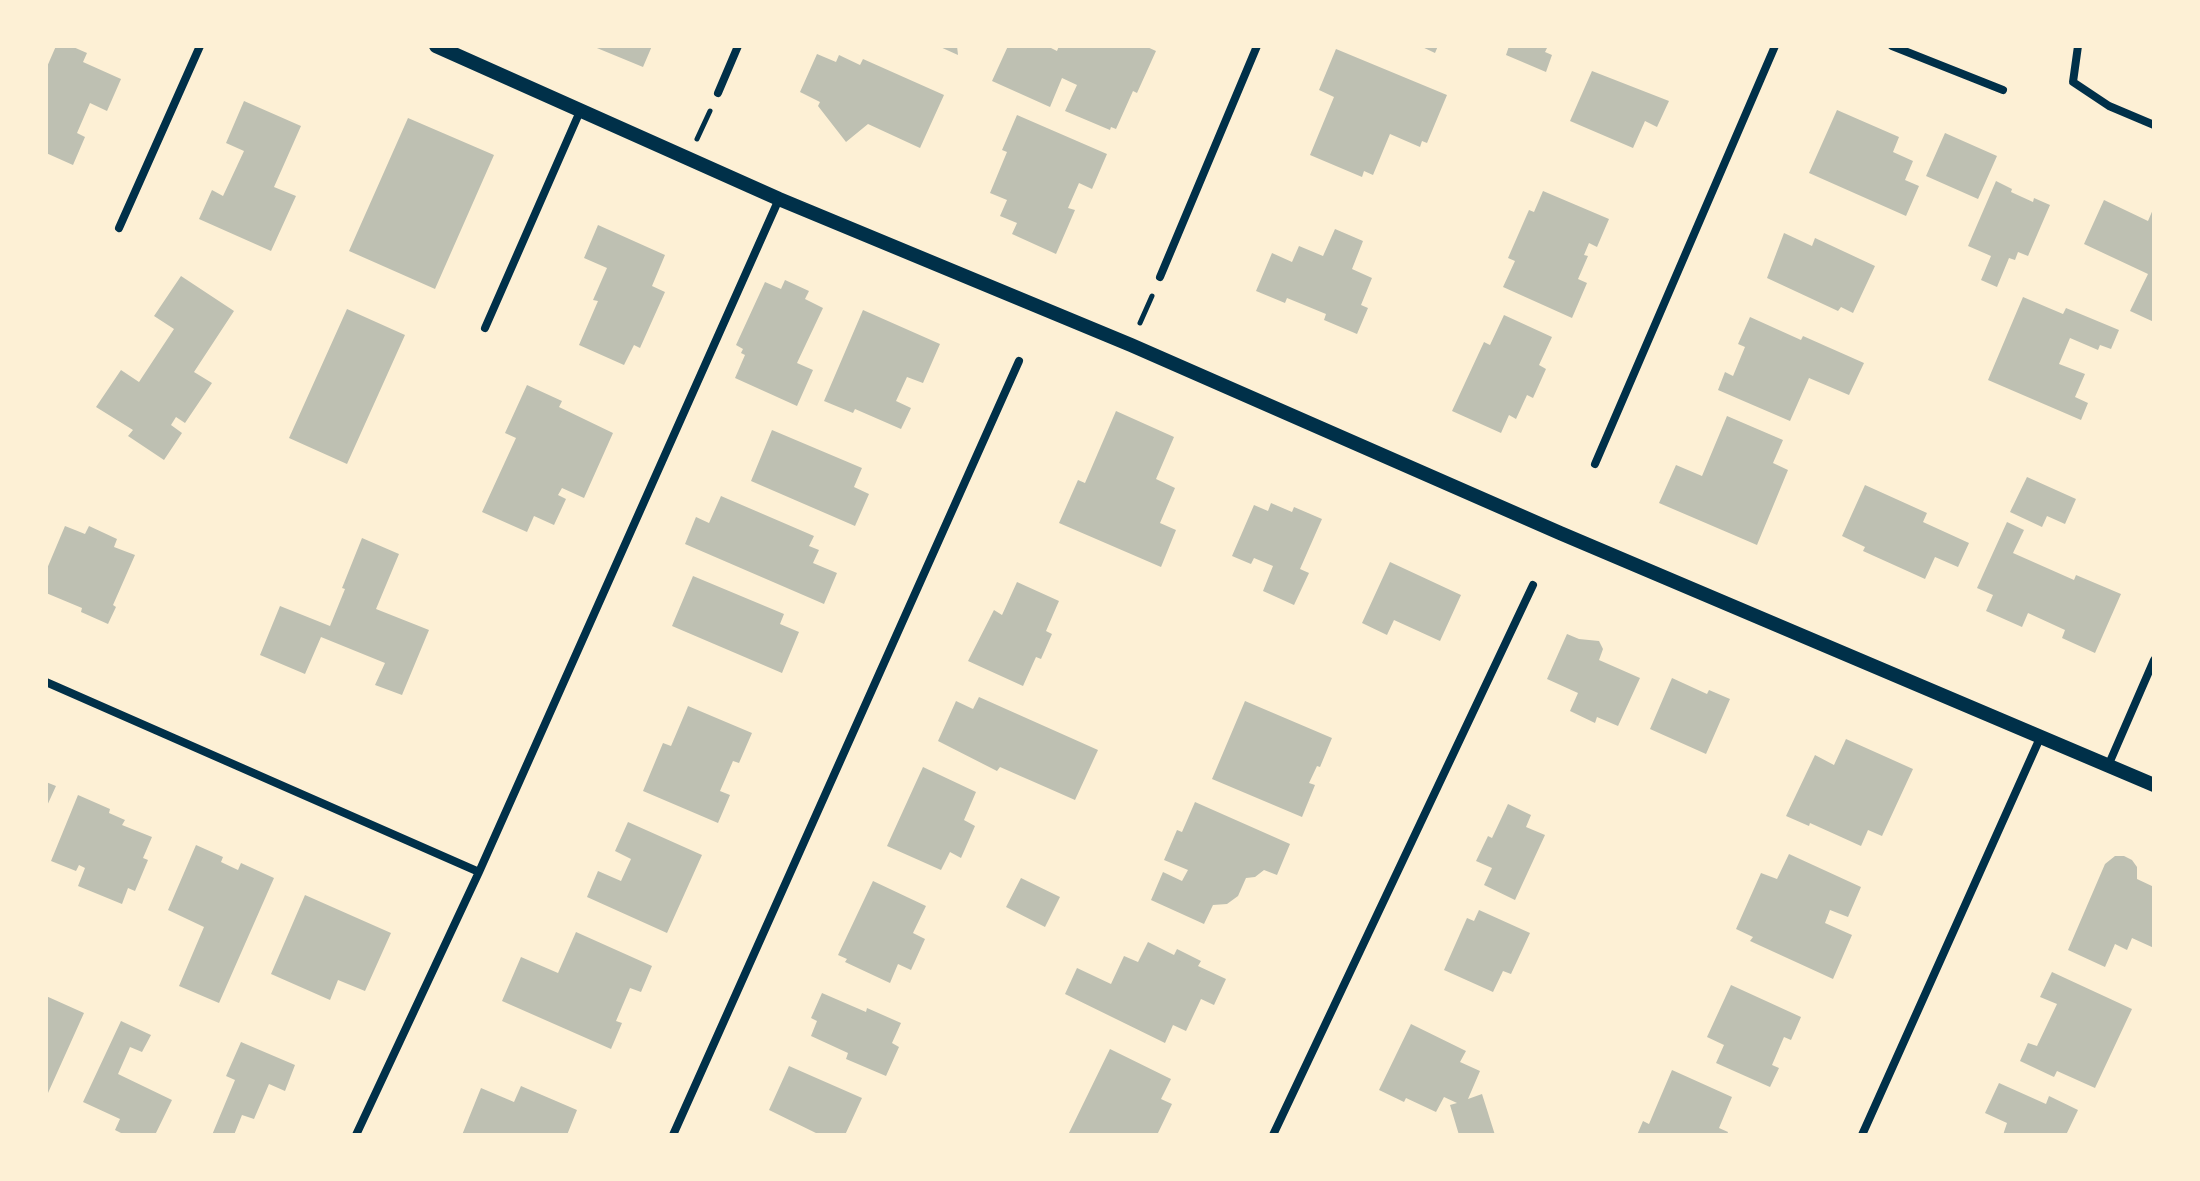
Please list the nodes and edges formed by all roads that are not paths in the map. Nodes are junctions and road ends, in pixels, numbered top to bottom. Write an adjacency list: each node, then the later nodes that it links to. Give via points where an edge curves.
1 (200, 46): 13 (street)
2 (436, 46): 10 (street)
3 (738, 46): 9 (street)
4 (1257, 46): 14 (street)
5 (1775, 46): 17 (street)
6 (1892, 46): 8 (street)
7 (2078, 46): 11 (street, via 2073,82 2109,106)
8 (2003, 90)
9 (718, 93)
10 (581, 109): 12 (street); 15 (street)
11 (2154, 125)
12 (779, 199): 21 (street, via 1131,345); 24 (street)
13 (119, 228)
14 (1160, 277)
15 (485, 328)
16 (1019, 361): 26 (street)
17 (1595, 464)
18 (1533, 585): 27 (street)
19 (2154, 660): 22 (street)
20 (46, 682): 24 (street)
21 (2040, 738): 22 (street); 28 (street)
22 (2108, 766): 23 (street)
23 (2154, 785)
24 (479, 872): 25 (street)
25 (356, 1135)
26 (673, 1135)
27 (1273, 1135)
28 (1862, 1135)

